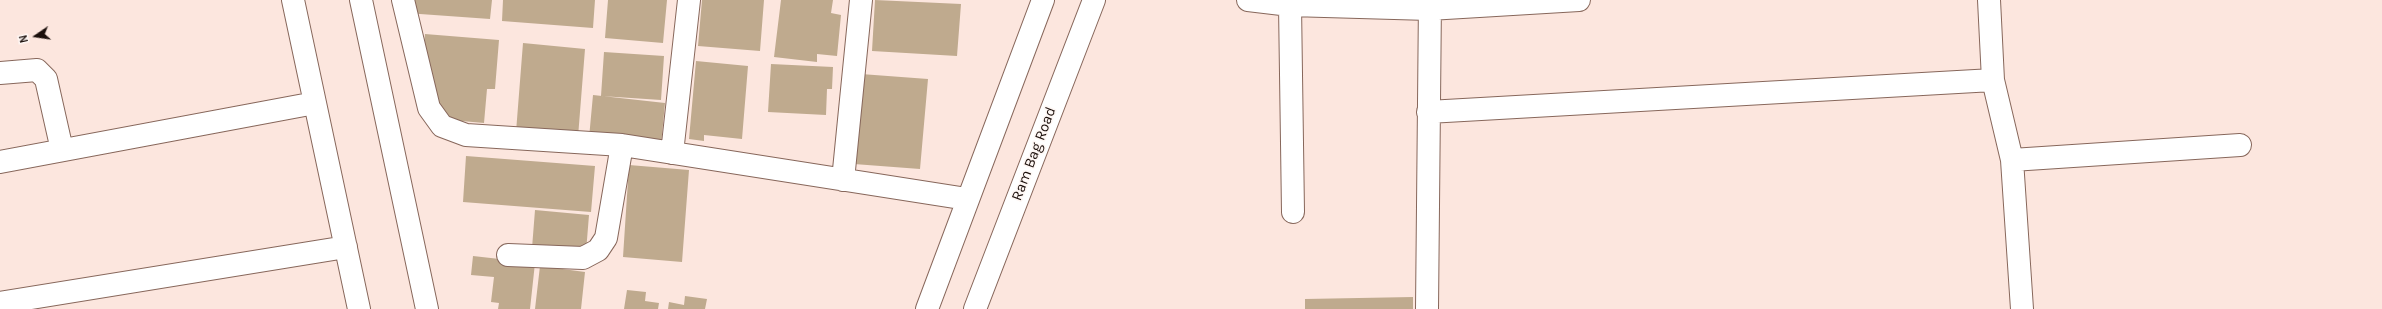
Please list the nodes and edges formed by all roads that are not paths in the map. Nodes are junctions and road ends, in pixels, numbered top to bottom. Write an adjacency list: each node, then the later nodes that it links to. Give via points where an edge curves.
1 (293, 0): 15 (street)
2 (361, 0): 30 (street)
3 (403, 0): 17 (street, via 429,108 442,126 466,135)
4 (689, 0): 20 (street)
5 (861, 0): 23 (street)
6 (1044, 0): 24 (street)
7 (1094, 0): 32 (street, Ram Bag Road)
8 (1248, 0): 11 (street)
9 (1579, 0): 12 (street)
10 (1989, 0): 14 (street)
11 (1290, 5): 12 (street); 25 (street)
12 (1429, 5): 16 (street)
13 (0, 73): 19 (street, via 37,70 46,79)
14 (1993, 80): 16 (street); 21 (street)
15 (315, 103): 19 (street); 26 (street)
16 (1428, 112): 33 (street)
17 (622, 145): 20 (street); 27 (street, via 606,238 598,250 583,258)
18 (2240, 145): 21 (street)
19 (62, 150): 22 (street)
20 (672, 153): 23 (street)
21 (2012, 160): 34 (street)
22 (0, 162)
23 (843, 180): 24 (street)
24 (967, 199): 31 (street)
25 (1293, 212)
26 (346, 247): 28 (street); 29 (street)
27 (508, 255)
28 (0, 303)
29 (359, 309)
30 (427, 309)
31 (927, 309)
32 (975, 309)
33 (1427, 309)
34 (2022, 309)

